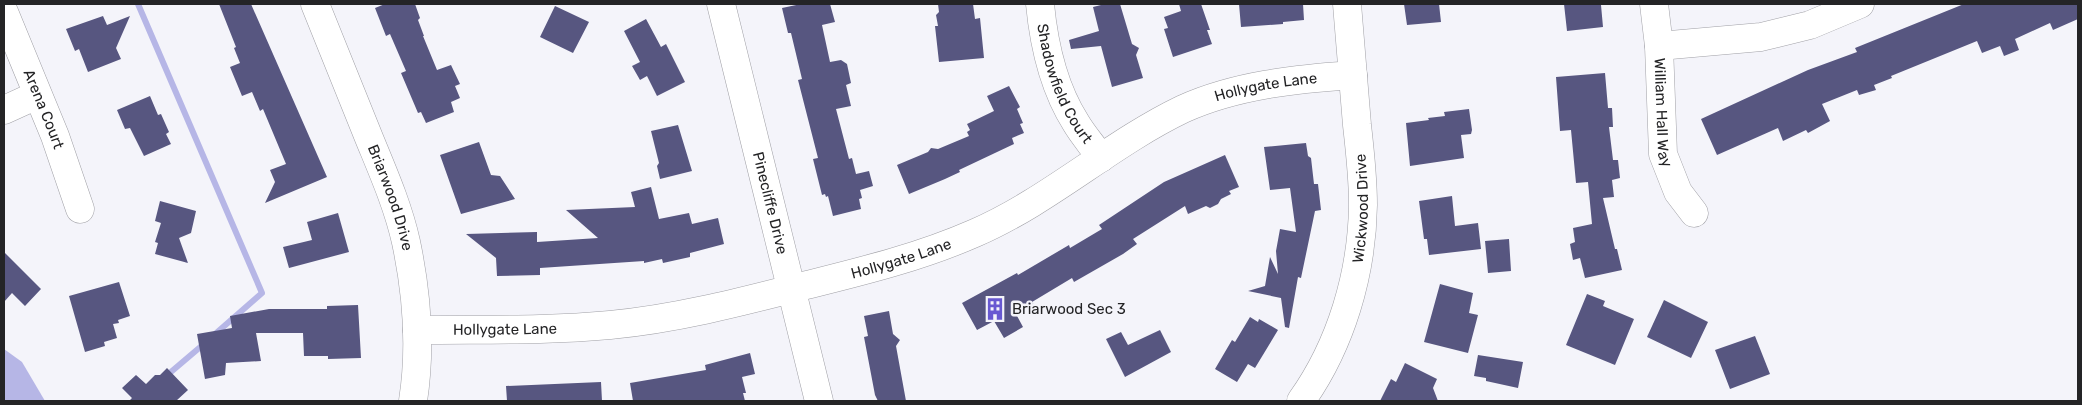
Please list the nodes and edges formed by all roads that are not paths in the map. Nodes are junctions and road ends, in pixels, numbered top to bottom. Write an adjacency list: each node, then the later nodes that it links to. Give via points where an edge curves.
1 (315, 4): 16 (street, Briarwood Drive, via 389,187 406,241 415,292)
2 (721, 4): 15 (street, Pinecliffe Drive)
3 (1040, 4): 12 (street, Shadowfield Court, via 1054,78 1076,123)
4 (1347, 4): 9 (street, Wickwood Drive)
5 (1654, 4): 8 (street, William Hall Way)
6 (1860, 4): 8 (street, via 1810,25 1761,37)
7 (4, 12): 10 (street, Arena Court)
8 (1659, 46): 14 (street, William Hall Way, via 1664,154 1678,192)
9 (1353, 75): 12 (street, Hollygate Lane, via 1248,88 1207,101 1142,131); 19 (street, Wickwood Drive, via 1363,205 1361,242 1344,316 1323,366)
10 (38, 94): 11 (street); 13 (street, Arena Court)
11 (4, 110)
12 (1101, 158): 15 (street, Hollygate Lane, via 1018,211 976,233 894,263)
13 (80, 209)
14 (1694, 213)
15 (791, 289): 16 (street, Hollygate Lane, via 650,321 562,327); 18 (street, Pinecliffe Drive)
16 (416, 330): 17 (street, Briarwood Drive)
17 (413, 401)
18 (819, 401)
19 (1301, 401)

